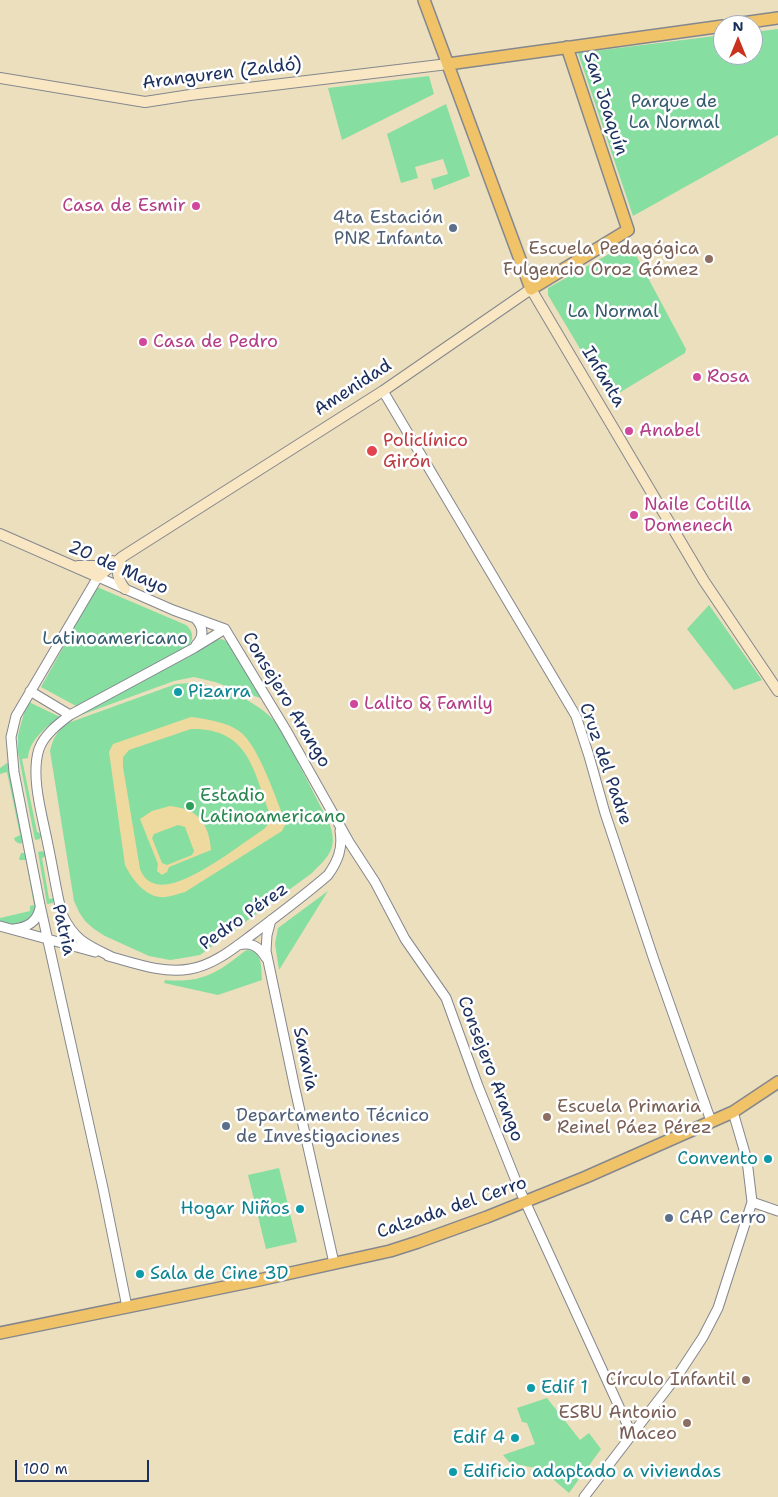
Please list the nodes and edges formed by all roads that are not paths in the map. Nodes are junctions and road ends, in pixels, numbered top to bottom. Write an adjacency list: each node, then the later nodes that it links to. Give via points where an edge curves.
1 (424, 0): 6 (main road, Infanta)
2 (778, 18): 3 (main road)
3 (763, 20)
4 (713, 27): 5 (main road)
5 (568, 47): 6 (main road); 8 (main road, San Joaquín)
6 (448, 64): 7 (main road, Aranguren (Zaldó), via 146,102); 9 (main road, Infanta)
7 (0, 78)
8 (628, 230): 9 (main road, Amenidad)
9 (531, 288): 10 (main road, Amenidad); 19 (main road, Infanta, via 704,581)
10 (383, 391): 12 (main road, Amenidad); 37 (street, Cruz del Padre, via 576,716 654,960)
11 (0, 534): 13 (main road, 20 de Mayo)
12 (122, 556): 13 (main road, via 97,566); 14 (main road, Amenidad); 15 (main road, via 117,572)
13 (68, 564): 14 (main road, 20 de Mayo)
14 (98, 577): 15 (street, 20 de Mayo); 20 (street, Patria)
15 (125, 589): 16 (street, 20 de Mayo)
16 (196, 619): 17 (street, 20 de Mayo); 18 (street, via 202,636)
17 (225, 628): 18 (street, Patria); 22 (street, Consejero Arango)
18 (194, 648): 21 (street, Patria)
19 (777, 687)
20 (30, 691): 21 (street); 25 (street, Patria, via 16,716 11,747)
21 (70, 715): 28 (street, Patria, via 42,742 37,758 38,789 59,902)
22 (339, 826): 23 (street, Consejero Arango); 24 (street, Pedro Pérez)
23 (349, 842): 24 (street, Pedro Pérez); 38 (street, Consejero Arango, via 375,882 405,939 448,1002)
24 (340, 850): 26 (street, Pedro Pérez, via 328,875)
25 (40, 905): 29 (street, via 34,922); 30 (street, Patria)
26 (272, 920): 32 (street, Pedro Pérez); 34 (street, Saravia, via 266,942)
27 (0, 926): 29 (street, Pedro Pérez)
28 (67, 926): 31 (street, via 71,940); 33 (street, Patria, via 79,939)
29 (13, 929): 30 (street, Pedro Pérez)
30 (49, 940): 31 (street, Pedro Pérez); 42 (street, Patria)
31 (64, 944): 33 (street, Pedro Pérez)
32 (238, 945): 33 (street, Pedro Pérez, via 208,964 183,970); 34 (street, via 256,946)
33 (112, 957)
34 (268, 962): 41 (street, Saravia)
35 (778, 1082): 36 (main road, Calzada del Cerro)
36 (733, 1112): 37 (main road, Calzada del Cerro); 39 (street, via 747,1160)
37 (711, 1121): 38 (main road, Calzada del Cerro)
38 (525, 1202): 41 (main road, Calzada del Cerro, via 418,1242); 44 (street, Consejero Arango)
39 (752, 1202): 40 (street); 44 (street, via 726,1289 712,1323)
40 (778, 1212)
41 (334, 1263): 42 (main road, Calzada del Cerro)
42 (127, 1307): 43 (main road, Calzada del Cerro)
43 (0, 1333)
44 (632, 1435): 45 (street)
45 (584, 1497)

